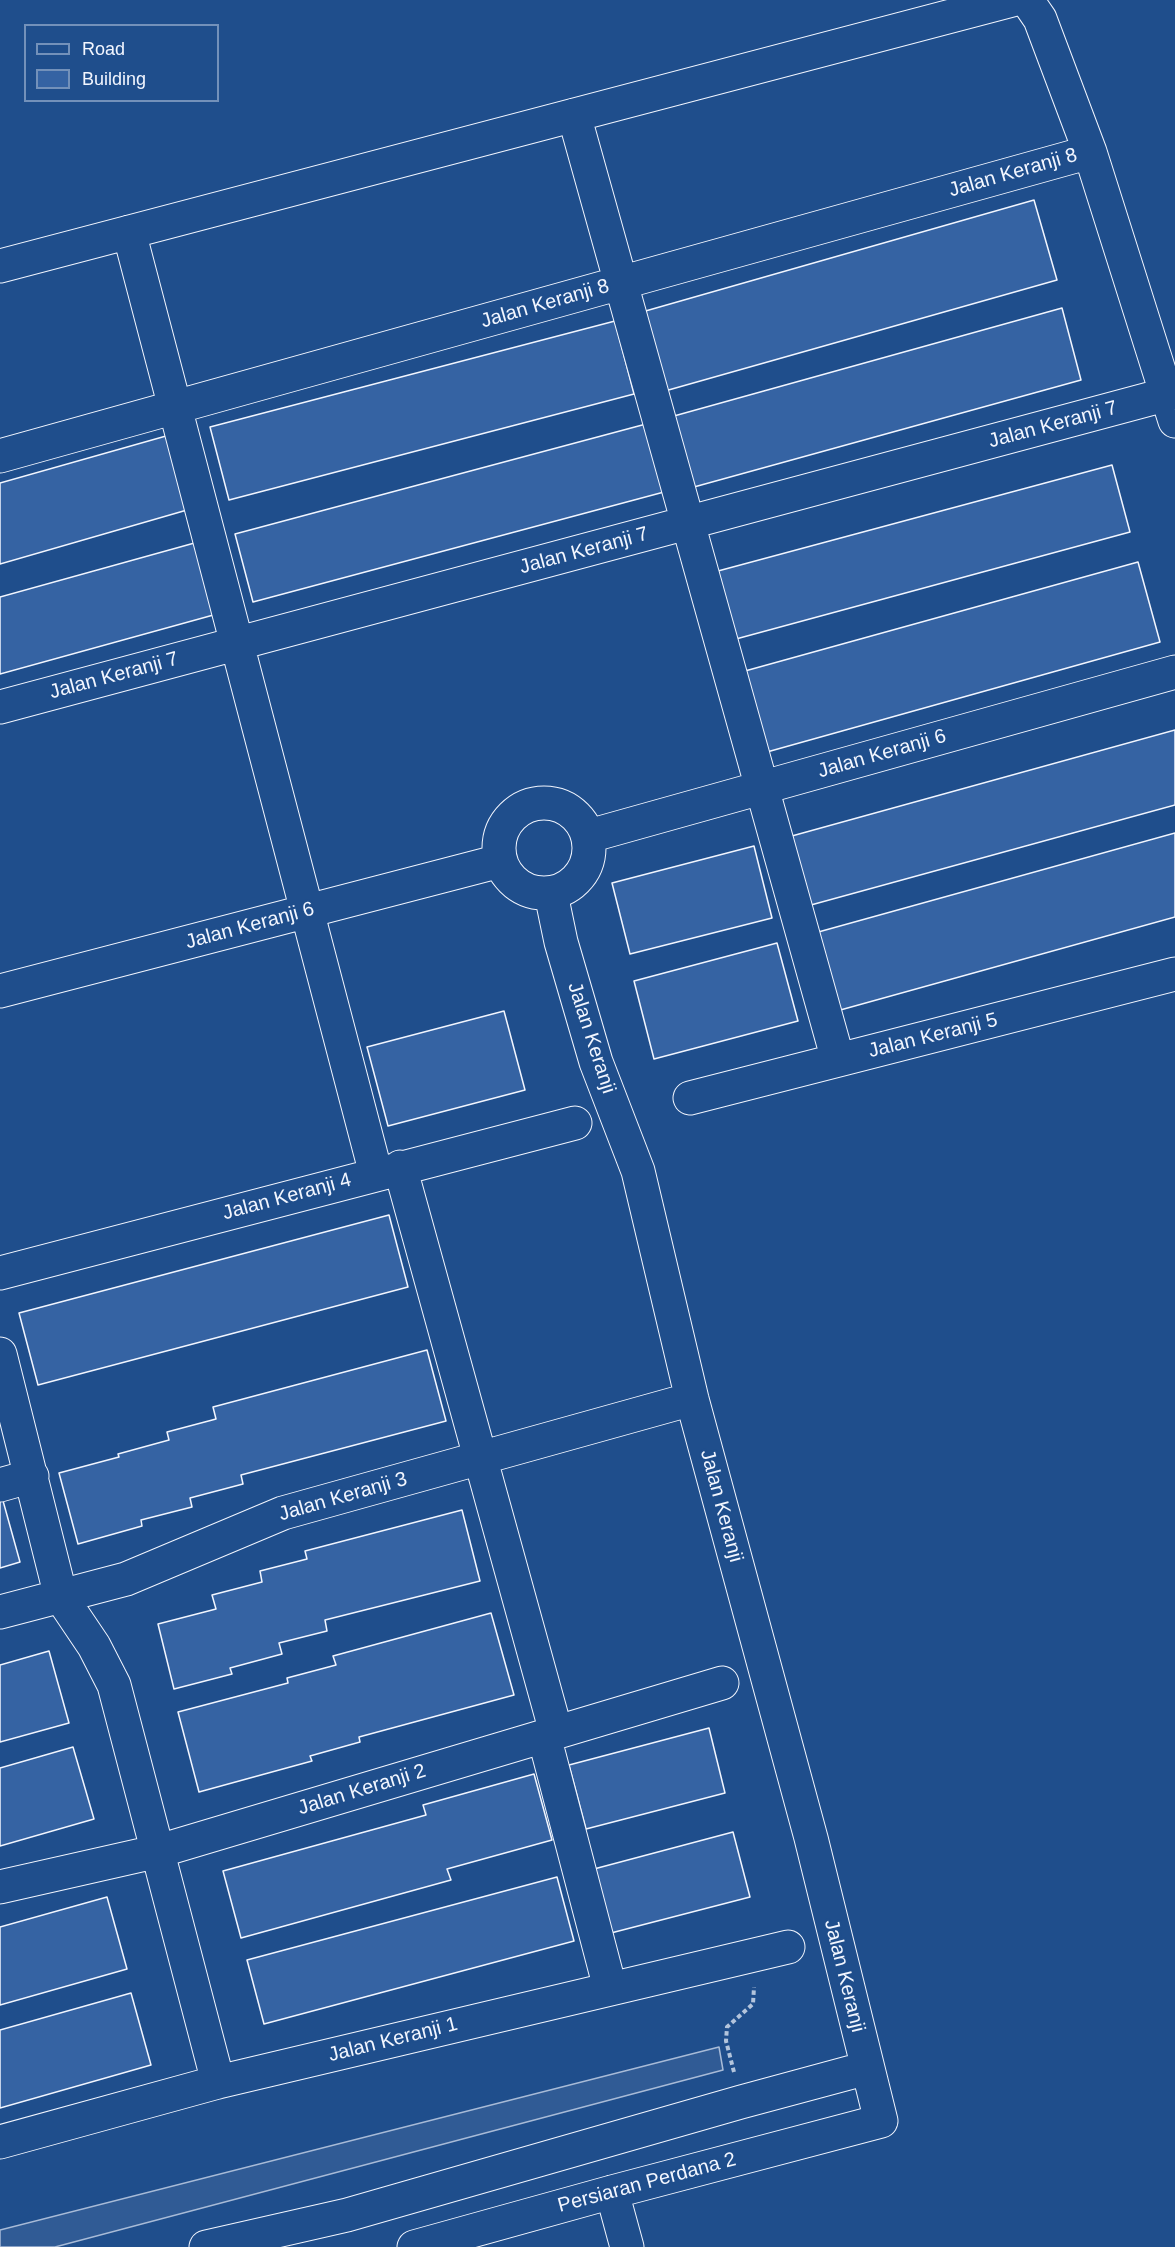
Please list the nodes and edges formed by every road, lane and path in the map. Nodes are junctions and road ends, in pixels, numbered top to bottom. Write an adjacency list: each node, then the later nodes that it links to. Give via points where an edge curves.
1 (1012, 0): 3 (street)
2 (1027, 0): 4 (street, via 1040,19)
3 (574, 115): 5 (street); 7 (street)
4 (1090, 152): 7 (street, Jalan Keranji 8); 9 (street)
5 (129, 232): 6 (street); 8 (street)
6 (0, 266)
7 (621, 283): 8 (street, Jalan Keranji 8); 11 (street)
8 (174, 407): 10 (street, Jalan Keranji 8); 12 (street)
9 (1171, 408): 11 (street, Jalan Keranji 7)
10 (0, 456)
11 (688, 523): 12 (street, Jalan Keranji 7); 15 (street)
12 (236, 644): 14 (street, Jalan Keranji 7); 19 (street)
13 (1175, 672): 15 (street, Jalan Keranji 6)
14 (0, 707)
15 (762, 788): 16 (street, Jalan Keranji 6); 22 (street)
16 (589, 836): 17 (street, via 583,823 561,805 532,804 514,815 501,833); 18 (street, via 590,852 578,879)
17 (500, 861): 18 (street, via 507,876 519,887); 19 (street, Jalan Keranji 6)
18 (550, 894): 28 (street, Jalan Keranji, via 596,1062 638,1171)
19 (307, 911): 21 (street, Jalan Keranji 6); 25 (street)
20 (1175, 974): 22 (street, Jalan Keranji 5)
21 (0, 991)
22 (838, 1060): 23 (street, Jalan Keranji 5)
23 (690, 1098)
24 (575, 1123): 25 (street, Jalan Keranji 4)
25 (388, 1170): 26 (street, Jalan Keranji 4); 29 (street)
26 (0, 1273)
27 (0, 1354): 30 (street)
28 (692, 1399): 29 (street, Jalan Keranji 3); 41 (street, Jalan Keranji, via 811,1838)
29 (481, 1457): 32 (street, Jalan Keranji 3, via 283,1513 126,1579); 35 (street)
30 (32, 1476): 31 (street); 32 (street)
31 (0, 1485)
32 (61, 1596): 33 (street, Jalan Keranji 3); 36 (street, via 114,1685)
33 (0, 1612)
34 (722, 1683): 35 (street, Jalan Keranji 2)
35 (550, 1734): 36 (street, Jalan Keranji 2); 40 (street)
36 (159, 1851): 37 (street, Jalan Keranji 2); 42 (street)
37 (0, 1887)
38 (788, 1947): 40 (street, Jalan Keranji 1)
39 (762, 1982): 43 (path, via 754,1986 753,2004 727,2027 726,2041)
40 (610, 1988): 42 (street, Jalan Keranji 1)
41 (867, 2068): 43 (street); 44 (street, Jalan Keranji)
42 (218, 2082): 45 (street, Jalan Keranji 1)
43 (741, 2102): 47 (street, via 347,2215)
44 (880, 2121): 46 (street, Persiaran Perdana 2)
45 (0, 2142)
46 (612, 2192): 48 (street, Persiaran Perdana 2); 49 (street)
47 (214, 2246)
48 (414, 2247)
49 (627, 2247)

